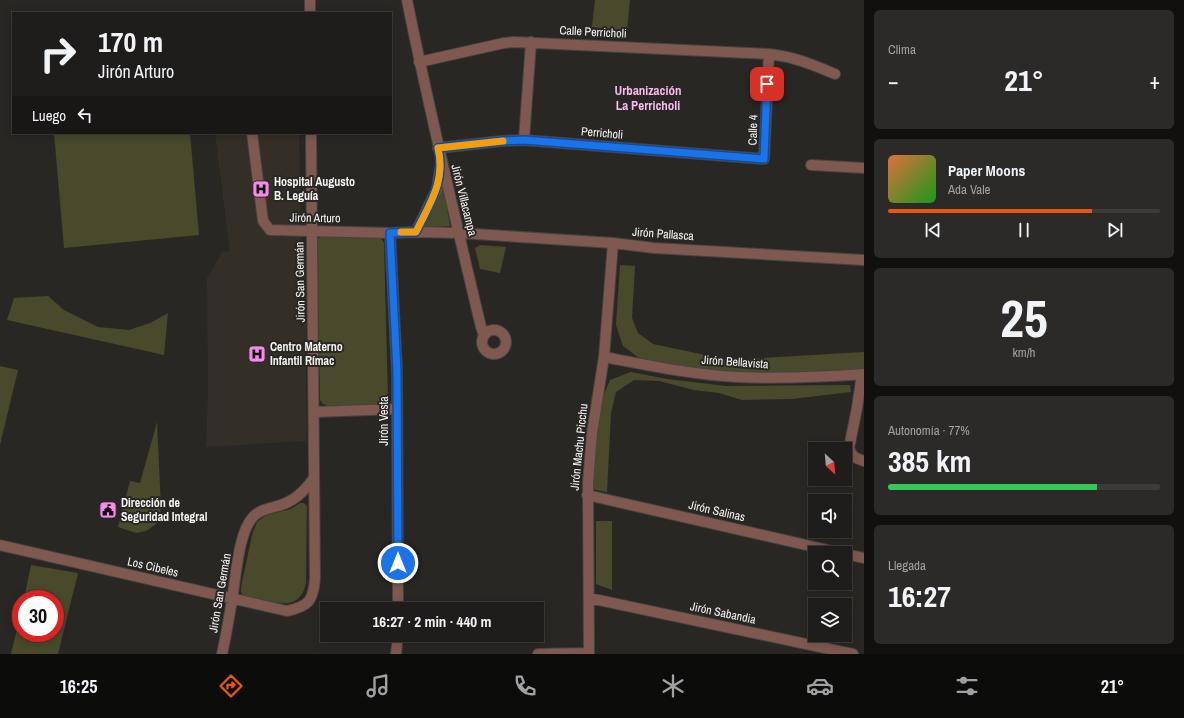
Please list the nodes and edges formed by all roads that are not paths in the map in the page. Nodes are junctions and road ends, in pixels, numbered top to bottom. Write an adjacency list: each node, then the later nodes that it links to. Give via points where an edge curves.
1 (310, 0): 3 (street)
2 (407, 0): 6 (street, Jirón Villacampa)
3 (310, 12)
4 (531, 42): 5 (street, Calle Perricholi); 6 (street, Calle Perricholi, via 504,43); 10 (street)
5 (769, 54): 7 (street, Calle Perricholi, via 789,56); 13 (street, Calle 4)
6 (419, 62): 11 (street, Jirón Villacampa)
7 (835, 74)
8 (252, 134): 16 (street, Jirón Arturo, via 265,225 270,230)
9 (311, 134): 16 (street, Jirón San Germán)
10 (524, 140): 11 (street, Perricholi); 13 (street, Perricholi)
11 (438, 148): 12 (street, Jirón Villacampa)
12 (441, 159): 17 (street, via 437,189); 19 (street, Jirón Villacampa)
13 (764, 159)
14 (811, 165): 15 (street)
15 (864, 168)
16 (312, 231): 18 (street, Jirón Arturo); 26 (street, Jirón San Germán)
17 (416, 232): 18 (street, Jirón Arturo); 19 (street, Jirón Arturo)
18 (390, 233): 25 (street, Jirón Vesta)
19 (460, 233): 20 (street, Jirón Pallasca); 22 (street, Jirón Villacampa)
20 (613, 243): 21 (street, Jirón Pallasca, via 654,248); 23 (street, Jirón Machu Picchu)
21 (864, 260)
22 (484, 335)
23 (604, 357): 24 (street, Jirón Bellavista, via 737,377 781,378); 29 (street, Jirón Machu Picchu, via 592,433)
24 (863, 374): 27 (street, via 849,448 851,455)
25 (397, 409): 26 (street); 36 (street, Jirón Vesta)
26 (314, 412): 28 (street, Jirón San Germán)
27 (864, 461)
28 (314, 478): 35 (street, Jirón San Germán, via 295,498 254,516 243,538); 37 (street, Jirón San Germán, via 314,593 310,600)
29 (587, 495): 31 (street, Jirón Salinas); 34 (street, Jirón Machu Picchu)
30 (0, 545): 35 (street, Los Cibeles)
31 (810, 546)
32 (852, 555): 33 (street)
33 (864, 558)
34 (589, 598): 42 (street, Jirón Machu Picchu); 43 (street, Jirón Sabandia)
35 (232, 599): 37 (street, Los Cibeles, via 287,611); 39 (street, Jirón San Germán)
36 (398, 602)
37 (299, 608)
38 (397, 642): 40 (street)
39 (222, 654)
40 (396, 654)
41 (538, 654): 42 (street)
42 (589, 654)
43 (853, 654)

